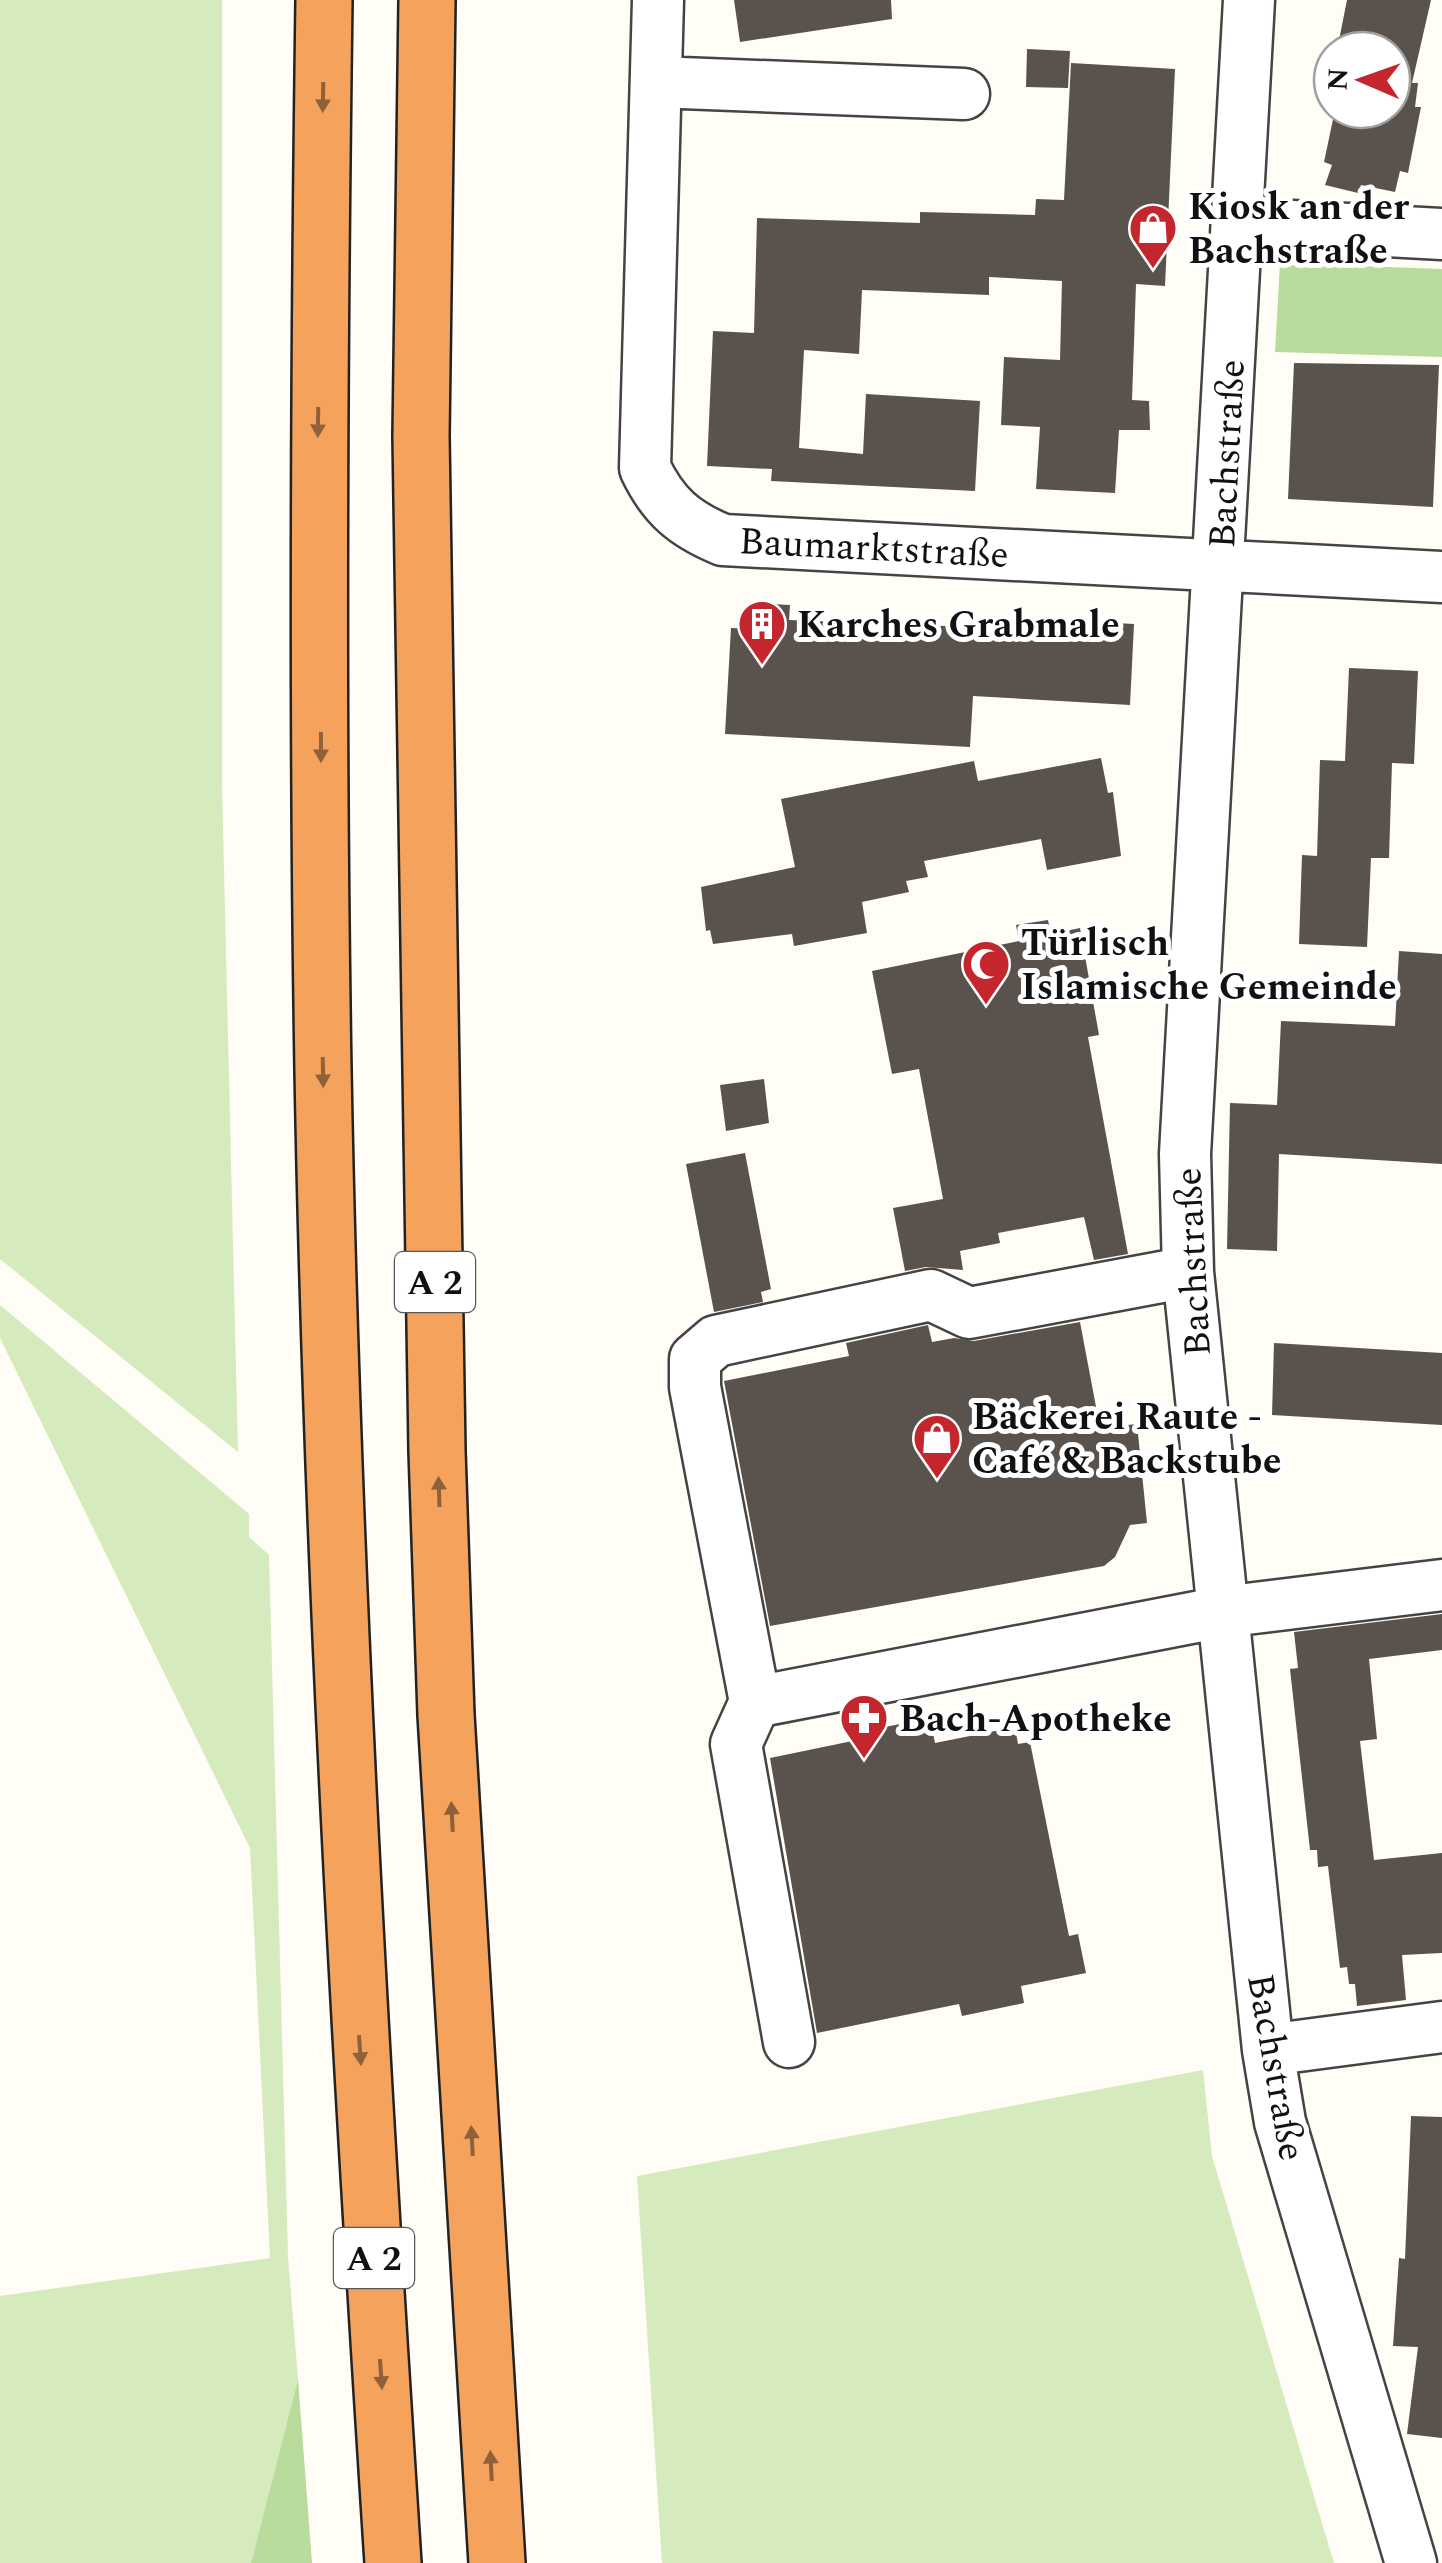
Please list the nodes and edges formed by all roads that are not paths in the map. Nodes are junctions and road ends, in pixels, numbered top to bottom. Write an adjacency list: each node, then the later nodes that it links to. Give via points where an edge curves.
1 (324, 0): 18 (highway, A 2, one-way to 18, via 318,435 324,1092 354,1952)
2 (427, 0): 19 (highway, A 2, one-way to 2, via 448,1752 438,1470 420,436)
3 (658, 0): 5 (street, Baumarktstraße)
4 (1249, 0): 7 (street, Bachstraße)
5 (656, 82): 6 (street); 9 (street, Baumarktstraße, via 646,468 660,500 691,527 723,540)
6 (964, 94)
7 (1238, 223): 8 (street); 9 (street, Bachstraße)
8 (1442, 234)
9 (1220, 565): 10 (street, Baumarktstraße); 11 (street, Bachstraße, via 1185,1154)
10 (1442, 577)
11 (1188, 1272): 13 (street, Bachstraße); 14 (street, via 969,1313 931,1295 716,1341 696,1359 694,1386)
12 (1442, 1586): 13 (street)
13 (1222, 1612): 14 (street); 17 (street, Bachstraße)
14 (755, 1702): 16 (street, via 736,1744)
15 (1442, 2027): 17 (street)
16 (789, 2042)
17 (1268, 2050): 20 (street, Bachstraße, via 1280,2122)
18 (393, 2563)
19 (497, 2563)
20 (1412, 2563)

